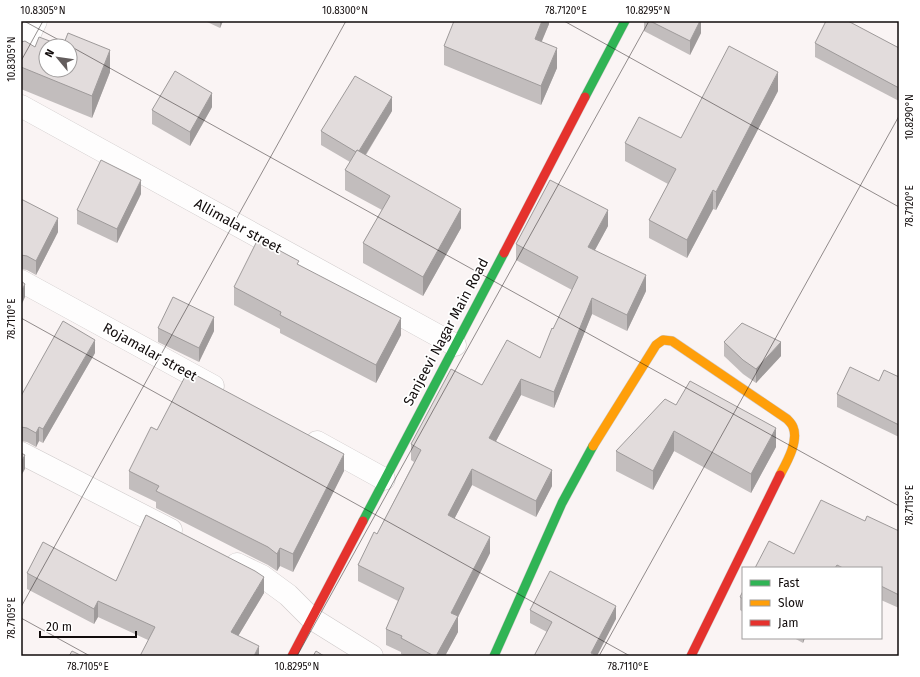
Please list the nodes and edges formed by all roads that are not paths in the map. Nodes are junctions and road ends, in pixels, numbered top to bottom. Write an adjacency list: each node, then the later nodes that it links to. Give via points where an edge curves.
1 (36, 21): 3 (street)
2 (625, 21): 6 (street, Sanjeevi Nagar Main Road)
3 (21, 52)
4 (21, 106): 6 (street, Allimalar street)
5 (21, 282): 7 (street, Rojamalar street)
6 (455, 345): 10 (street, Sanjeevi Nagar Main Road)
7 (231, 396)
8 (301, 434): 10 (street)
9 (21, 453): 11 (street)
10 (384, 479): 13 (street, Sanjeevi Nagar Main Road)
11 (187, 538)
12 (221, 556): 13 (street, via 262,576 288,595)
13 (311, 618): 14 (street, Sanjeevi Nagar Main Road); 15 (street)
14 (292, 656)
15 (372, 656)
16 (494, 656): 17 (street, via 562,503 587,456 656,345 663,340 672,341 787,419 793,427 795,440)
17 (691, 656)

